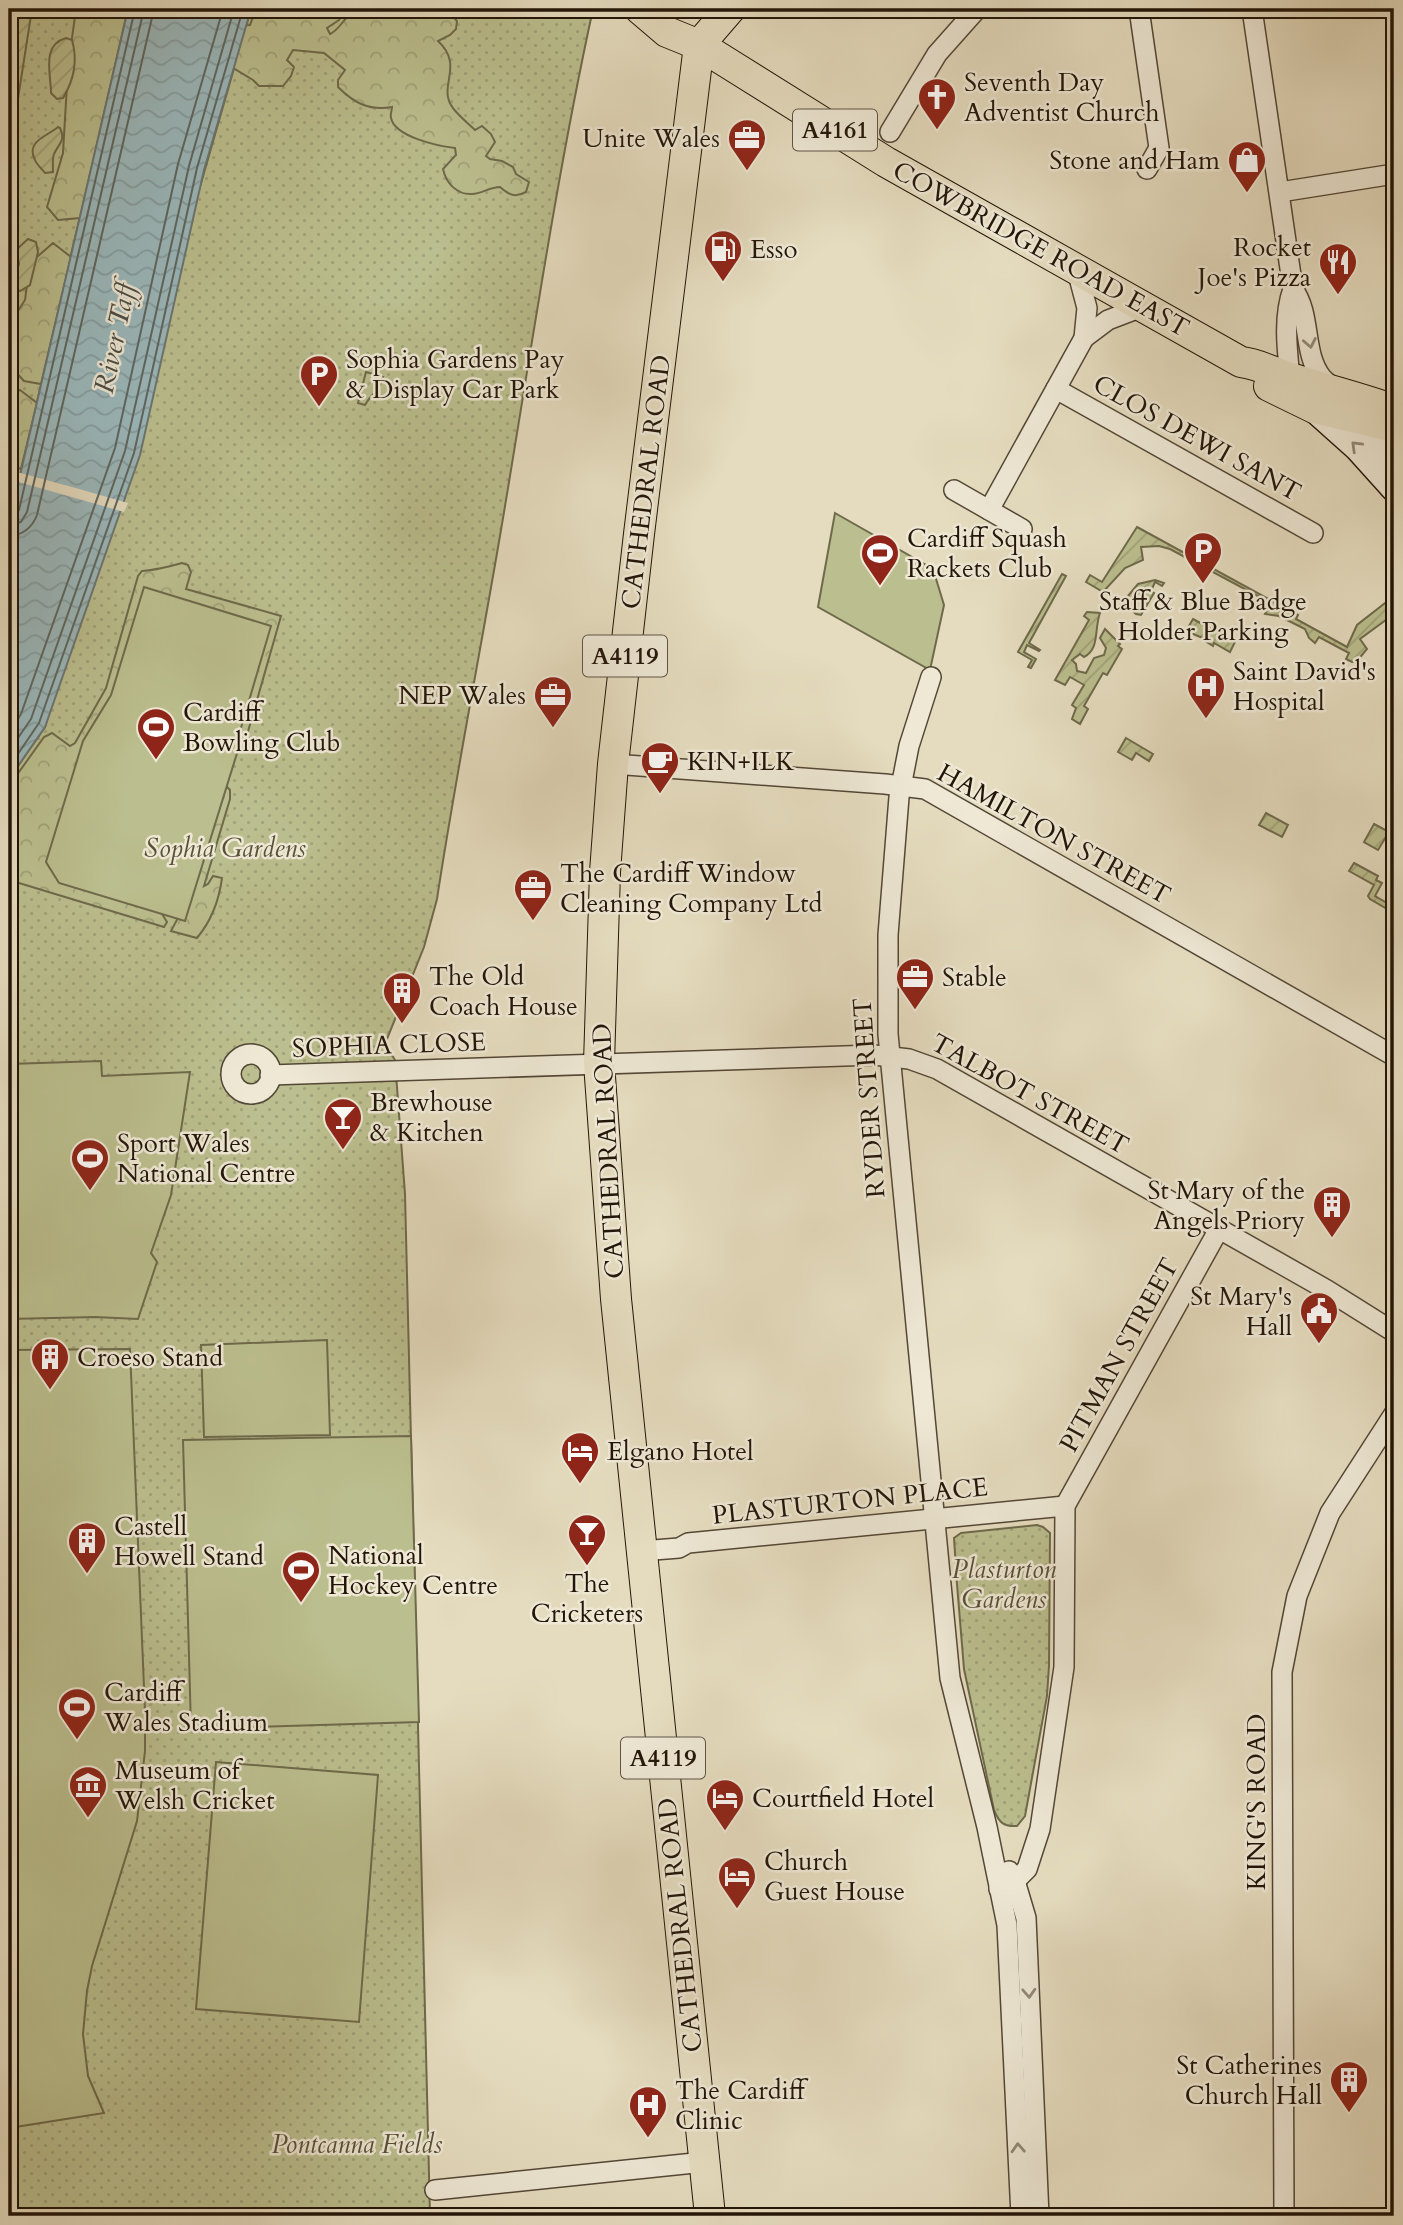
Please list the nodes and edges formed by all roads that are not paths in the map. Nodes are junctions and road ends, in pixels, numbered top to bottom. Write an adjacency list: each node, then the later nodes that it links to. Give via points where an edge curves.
1 (640, 9): 7 (main road, COWBRIDGE ROAD EAST / A4161, via 667,32)
2 (667, 9): 7 (main road, COWBRIDGE ROAD EAST / A4161)
3 (730, 9): 7 (main road)
4 (977, 9): 8 (street, via 937,54)
5 (1139, 9): 9 (street, via 1159,148)
6 (1252, 9): 11 (street)
7 (699, 45): 12 (main road, COWBRIDGE ROAD EAST / A4161, via 876,156); 29 (main road, CATHEDRAL ROAD / A4119)
8 (890, 132)
9 (1147, 169)
10 (1394, 174): 11 (street)
11 (1280, 192): 13 (street)
12 (1077, 270): 14 (main road, COWBRIDGE ROAD EAST / A4161); 15 (street, CLOS DEWI SANT, via 1087,308)
13 (1293, 289): 17 (street, via 1287,329); 19 (street, one-way to 19, via 1302,301)
14 (1142, 307): 15 (street, CLOS DEWI SANT, via 1108,320); 16 (main road, COWBRIDGE ROAD EAST / A4161)
15 (1084, 338): 18 (street, CLOS DEWI SANT)
16 (1241, 362): 17 (main road, COWBRIDGE ROAD EAST / A4161); 19 (main road, COWBRIDGE ROAD EAST / A4161, via 1253,376 1290,398)
17 (1290, 378): 19 (main road, A4161)
18 (1056, 389): 25 (street, CLOS DEWI SANT); 27 (street, CLOS DEWI SANT)
19 (1325, 400): 20 (main road, A4161, via 1355,396); 21 (main road, A4161); 23 (street, COWBRIDGE ROAD EAST, one-way to 19, via 1358,448)
20 (1394, 410)
21 (1380, 424): 22 (street)
22 (1394, 455)
23 (1394, 488)
24 (954, 490): 25 (street)
25 (989, 510): 26 (street)
26 (1021, 529)
27 (1313, 533)
28 (931, 677): 30 (street, RYDER STREET)
29 (613, 764): 30 (street, HAMILTON STREET); 33 (main road, CATHEDRAL ROAD / A4119)
30 (901, 786): 31 (street, RYDER STREET, via 888,935); 32 (street, HAMILTON STREET, via 932,792)
31 (889, 1056): 33 (street, TALBOT STREET); 34 (street, TALBOT STREET); 36 (street, RYDER STREET)
32 (1394, 1056)
33 (599, 1063): 35 (street, SOPHIA CLOSE); 42 (main road, CATHEDRAL ROAD / A4119)
34 (929, 1065): 36 (street, via 909,1072); 37 (street, TALBOT STREET)
35 (270, 1075): 35 (street, SOPHIA CLOSE, via 256,1094 245,1093 231,1079 231,1069 248,1055 264,1060)
36 (892, 1089): 41 (street, RYDER STREET)
37 (1219, 1229): 38 (street, TALBOT STREET); 40 (street, PITMAN STREET)
38 (1394, 1332)
39 (1394, 1414): 50 (street, KING'S ROAD, via 1330,1513 1297,1596 1282,1672)
40 (1065, 1506): 41 (street, PLASTURTON PLACE); 43 (street, via 1062,1681 1036,1846 1027,1869)
41 (935, 1518): 42 (street, PLASTURTON PLACE); 43 (street, via 950,1678 987,1828)
42 (641, 1551): 45 (main road, CATHEDRAL ROAD / A4119)
43 (1007, 1885): 44 (street, via 1024,1912)
44 (1016, 1925): 48 (street, one-way to 44); 49 (street, one-way to 49)
45 (704, 2162): 46 (street); 47 (main road, CATHEDRAL ROAD / A4119)
46 (435, 2190)
47 (710, 2216)
48 (1021, 2216)
49 (1039, 2216)
50 (1284, 2216)

